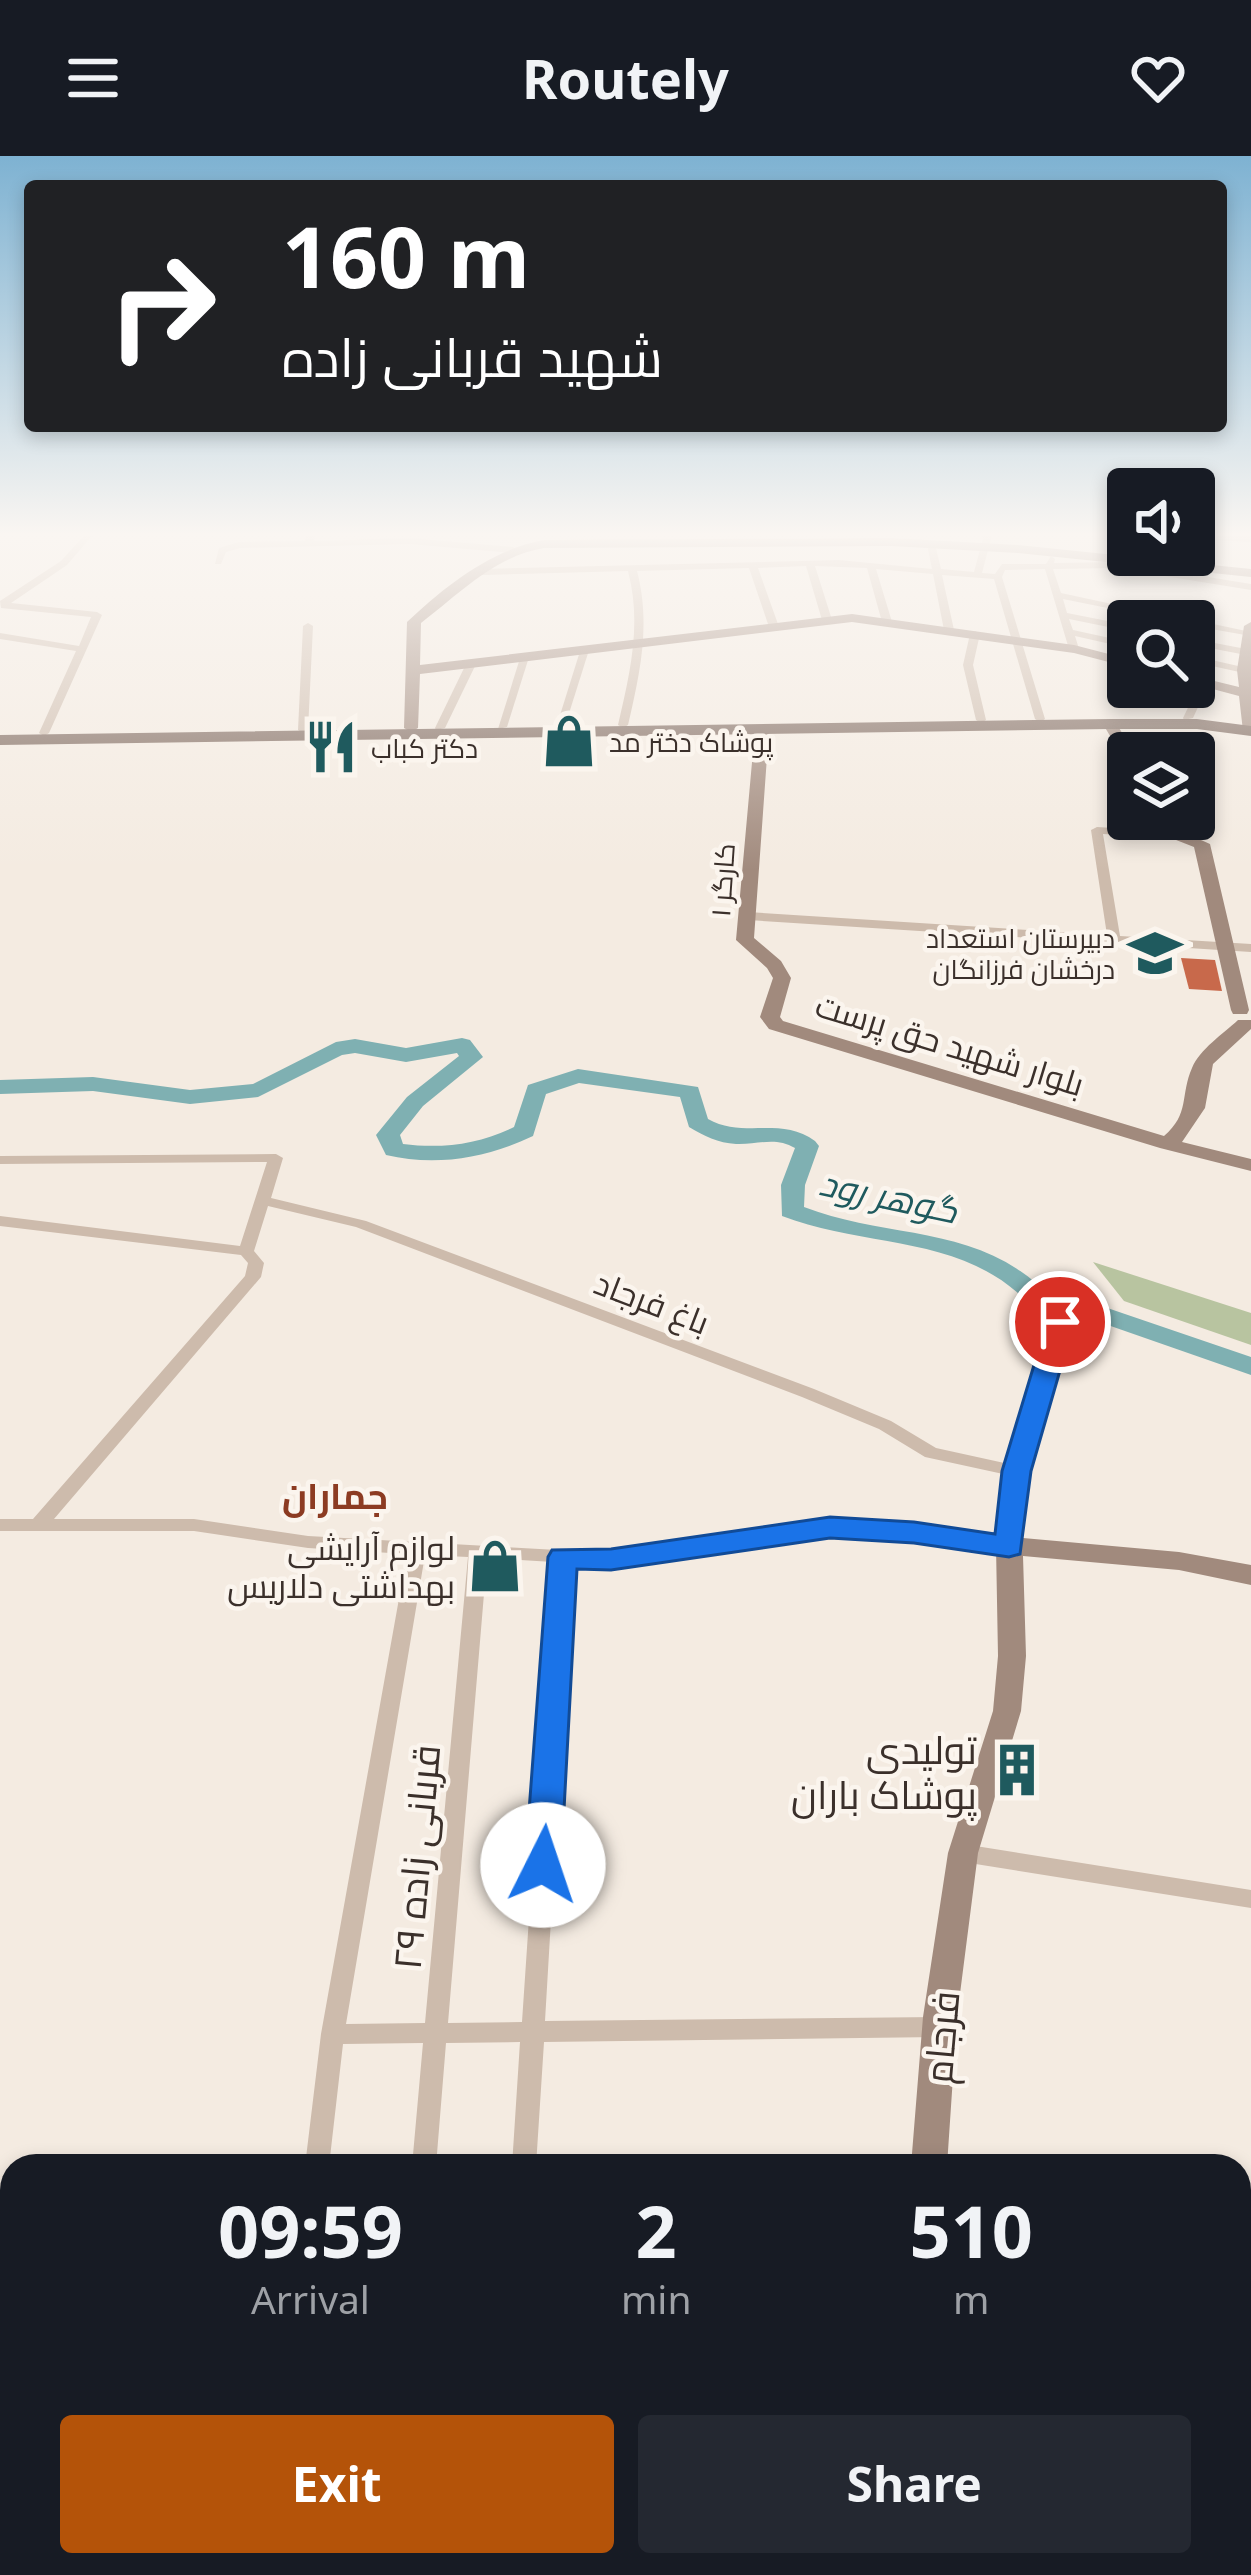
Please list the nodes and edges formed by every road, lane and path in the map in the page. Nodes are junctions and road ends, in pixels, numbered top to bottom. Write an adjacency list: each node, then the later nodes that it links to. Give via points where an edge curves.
1 (641, 643): 28 (street)
2 (52, 644): 12 (street)
3 (84, 644): 12 (street)
4 (307, 644): 35 (street)
5 (414, 644): 19 (street)
6 (634, 644): 14 (street)
7 (973, 644): 26 (street, via 968,665)
8 (1020, 644): 25 (street)
9 (1043, 644): 13 (street)
10 (1072, 644): 13 (street)
11 (1248, 644): 20 (street)
12 (82, 649): 38 (street)
13 (1074, 649): 16 (street)
14 (584, 650): 15 (street); 29 (street)
15 (524, 657): 17 (street); 31 (street)
16 (1107, 658)
17 (471, 664): 19 (street); 33 (street)
18 (1215, 664): 20 (street)
19 (415, 670): 32 (street)
20 (1244, 670): 22 (street)
21 (1215, 685): 22 (street)
22 (1244, 693): 30 (street)
23 (1191, 708): 24 (street)
24 (1188, 718): 25 (main road); 30 (main road)
25 (1040, 719): 26 (main road)
26 (980, 720): 28 (main road)
27 (1110, 724): 30 (main road); 34 (main road); 37 (street)
28 (623, 725): 29 (main road)
29 (560, 726): 31 (main road)
30 (1248, 726)
31 (502, 727): 36 (main road)
32 (411, 728): 33 (main road); 35 (main road)
33 (440, 728): 36 (main road)
34 (762, 729): 36 (main road); 42 (street, کارگر ۱)
35 (303, 730): 38 (main road)
36 (469, 730): 39 (main road)
37 (1115, 732)
38 (44, 734): 39 (main road)
39 (0, 737)
40 (1107, 830): 43 (street, via 1097,830)
41 (1195, 840): 44 (street)
42 (748, 916): 43 (street); 46 (street, کارگر ۱, via 745,940 782,978)
43 (1114, 940): 44 (street)
44 (1228, 947): 45 (street); 47 (street)
45 (1251, 948)
46 (770, 1017): 48 (street, بلوار شهید حق پرست)
47 (1244, 1018): 48 (street, via 1191,1076 1189,1102)
48 (1169, 1141): 49 (street, بلوار شهید حق پرست); 51 (street, بلوار شهید حق پرست)
49 (1251, 1156)
50 (0, 1160): 52 (street, via 276,1158)
51 (1251, 1165)
52 (261, 1200): 54 (street); 56 (street, باغ فرجاد, via 361,1224 830,1402 931,1453)
53 (0, 1221): 54 (street)
54 (246, 1251): 57 (street, via 256,1263 253,1277)
55 (1060, 1322): 56 (street, فرجام)
56 (1017, 1471): 59 (street, فرجام)
57 (39, 1524): 58 (street); 60 (street, via 194,1526)
58 (0, 1525)
59 (1009, 1546): 62 (street, via 830,1528 611,1559); 63 (street); 64 (street, فرجام, via 1007,1712)
60 (417, 1550): 61 (street); 69 (street)
61 (478, 1553): 62 (street); 68 (street, قربانی زاده ۲۹)
62 (563, 1557): 67 (street)
63 (1251, 1575)
64 (963, 1853): 65 (street); 66 (street, فرجام)
65 (1251, 1899)
66 (939, 2026): 67 (street); 73 (street, فرجام)
67 (532, 2031): 68 (street); 72 (street)
68 (436, 2032): 69 (street); 71 (street, قربانی زاده ۲۹)
69 (333, 2033): 70 (street)
70 (318, 2154)
71 (425, 2154)
72 (525, 2154)
73 (930, 2154)

